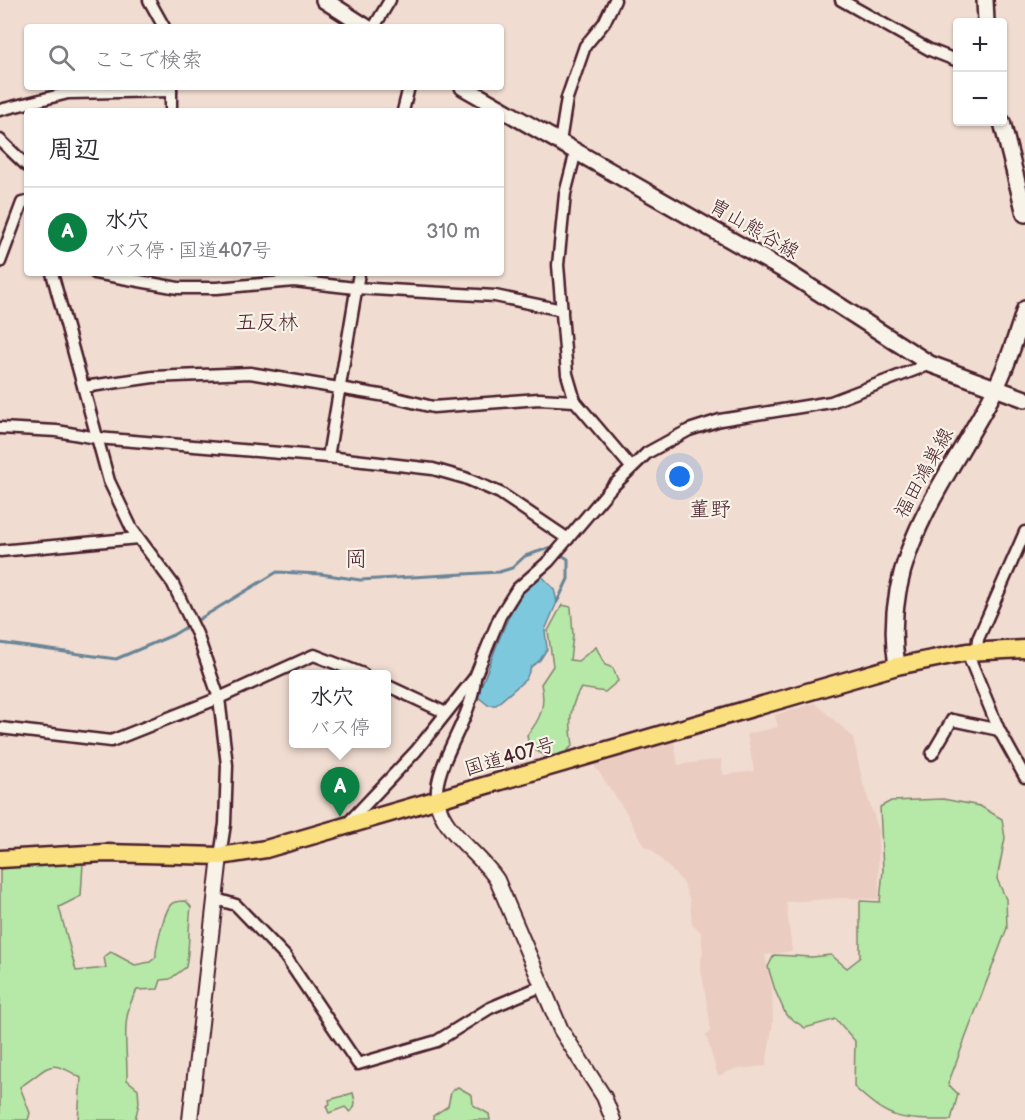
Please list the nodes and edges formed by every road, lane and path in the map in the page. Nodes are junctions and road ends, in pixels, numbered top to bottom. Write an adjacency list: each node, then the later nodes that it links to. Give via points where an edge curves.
1 (149, 0): 8 (street)
2 (324, 0): 9 (main road)
3 (390, 0): 10 (street)
4 (615, 0): 23 (street, via 604,23 585,46 567,98)
5 (841, 0): 11 (street)
6 (985, 0): 7 (main road)
7 (986, 18)
8 (162, 24)
9 (361, 24)
10 (376, 24)
11 (953, 59)
12 (145, 90): 19 (street, via 68,93)
13 (171, 90): 16 (street)
14 (408, 90): 17 (street)
15 (469, 90): 18 (main road, 胄山熊谷線)
16 (171, 108)
17 (404, 108)
18 (501, 108)
19 (0, 110)
20 (504, 110): 23 (main road, 胄山熊谷線)
21 (1003, 126): 27 (main road)
22 (0, 140): 25 (street)
23 (560, 142): 24 (main road, 胄山熊谷線)
24 (576, 151): 35 (street, via 559,232); 36 (main road, 胄山熊谷線, via 788,272)
25 (24, 163)
26 (24, 203): 28 (street)
27 (1025, 213)
28 (0, 262)
29 (53, 276): 37 (street)
30 (132, 276): 32 (street)
31 (358, 276): 33 (street)
32 (156, 278): 33 (street, via 178,288 294,281)
33 (355, 288): 35 (street, via 495,296); 39 (street)
34 (1025, 309): 38 (main road, 福田鴻巣線)
35 (562, 310): 41 (street, via 567,374)
36 (930, 364): 38 (main road, 胄山熊谷線); 45 (street, via 831,402 754,413 689,430 655,447)
37 (84, 387): 39 (street, via 153,377 250,373); 43 (street)
38 (996, 388): 40 (main road, 胄山熊谷線); 52 (main road, 福田鴻巣線, via 924,512 909,546 894,619)
39 (339, 389): 41 (street, via 393,396 432,407 539,399); 44 (street)
40 (1025, 399)
41 (575, 401): 45 (street)
42 (0, 428): 43 (street)
43 (97, 438): 44 (street); 47 (street, via 112,489)
44 (328, 457): 48 (street, via 410,465 457,476 500,493)
45 (631, 467): 48 (street)
46 (1025, 532): 51 (street)
47 (138, 538): 49 (street); 56 (street, via 173,584 197,634)
48 (568, 539): 54 (street, via 506,605)
49 (0, 551)
50 (1025, 649): 51 (highway, 国道407号)
51 (972, 652): 52 (highway, 国道407号); 59 (street)
52 (897, 666): 62 (highway, 国道407号)
53 (351, 670): 56 (street, via 314,655)
54 (475, 677): 57 (street); 62 (street, via 465,720 440,772)
55 (391, 687): 57 (street)
56 (219, 698): 58 (street, via 111,741); 64 (street, via 227,765)
57 (444, 712): 63 (street, via 416,751)
58 (0, 728)
59 (999, 730): 60 (street, via 952,720); 61 (street)
60 (932, 753)
61 (1025, 777)
62 (437, 800): 63 (highway, 国道407号); 67 (street, via 444,820 497,880)
63 (343, 828): 64 (highway, 国道407号, via 266,849)
64 (220, 856): 65 (highway, 国道407号, via 105,853); 66 (street)
65 (0, 859)
66 (216, 899): 67 (street, via 236,905 285,956 358,1064 437,1041 490,1008); 68 (street)
67 (542, 986): 69 (street, via 561,1030 604,1097)
68 (190, 1120)
69 (613, 1120)

